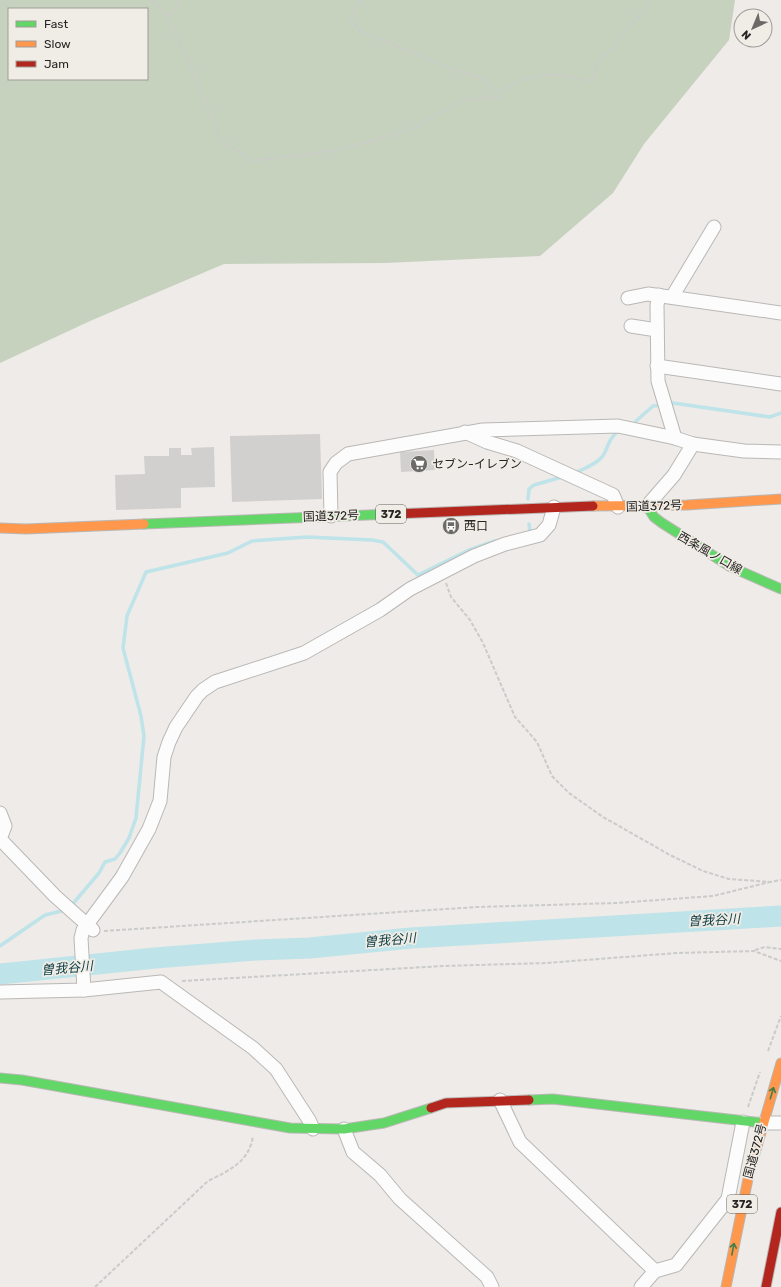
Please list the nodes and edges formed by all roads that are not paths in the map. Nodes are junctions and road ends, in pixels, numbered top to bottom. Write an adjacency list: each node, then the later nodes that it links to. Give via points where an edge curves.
1 (714, 227): 2 (street)
2 (666, 296): 3 (street, via 648,294); 4 (street); 6 (street, via 657,305)
3 (628, 298)
4 (781, 313)
5 (631, 326): 6 (street)
6 (657, 330): 7 (street)
7 (657, 366): 8 (street); 10 (street, via 658,381)
8 (781, 384)
9 (465, 432): 10 (street, via 618,426); 16 (street, via 517,451 613,495); 17 (street, via 348,454 336,463 330,472)
10 (675, 438): 11 (street)
11 (694, 444): 12 (street, via 744,451); 14 (street, via 674,475)
12 (781, 452)
13 (781, 499): 14 (main road, 国道372号 / 372)
14 (647, 506): 16 (main road, 国道372号 / 372); 19 (main road, 西条風ノ口線, via 662,524 718,560)
15 (554, 507): 16 (main road, 国道372号 / 372); 17 (main road, 国道372号 / 372); 22 (street, via 549,525 540,535 505,544 474,556 410,588 380,610 304,653 215,682 203,690 184,714 169,742 163,765 160,801 149,829 122,877)
16 (618, 507)
17 (331, 516): 18 (main road, 国道372号 / 372)
18 (0, 528)
19 (781, 589)
20 (0, 813): 21 (street, via 5,826)
21 (0, 839): 22 (street)
22 (85, 928): 23 (street)
23 (83, 986): 24 (street); 31 (street, via 160,982 270,1063)
24 (0, 992)
25 (781, 1063): 29 (main road, 国道372号 / 372, one-way to 25)
26 (0, 1078): 31 (main road, via 30,1081 290,1128)
27 (500, 1100): 28 (main road, via 553,1099); 32 (main road, via 446,1103 384,1123); 34 (street, via 520,1142)
28 (743, 1122): 29 (main road); 34 (street, via 728,1199 676,1265)
29 (762, 1123): 30 (street); 37 (main road, 国道372号 / 372, one-way to 29)
30 (781, 1123)
31 (313, 1129): 32 (main road)
32 (344, 1130): 35 (street, via 353,1152 380,1175 400,1199 487,1277)
33 (781, 1212): 38 (main road)
34 (655, 1271): 36 (street)
35 (492, 1287)
36 (641, 1287)
37 (726, 1287)
38 (766, 1287)

